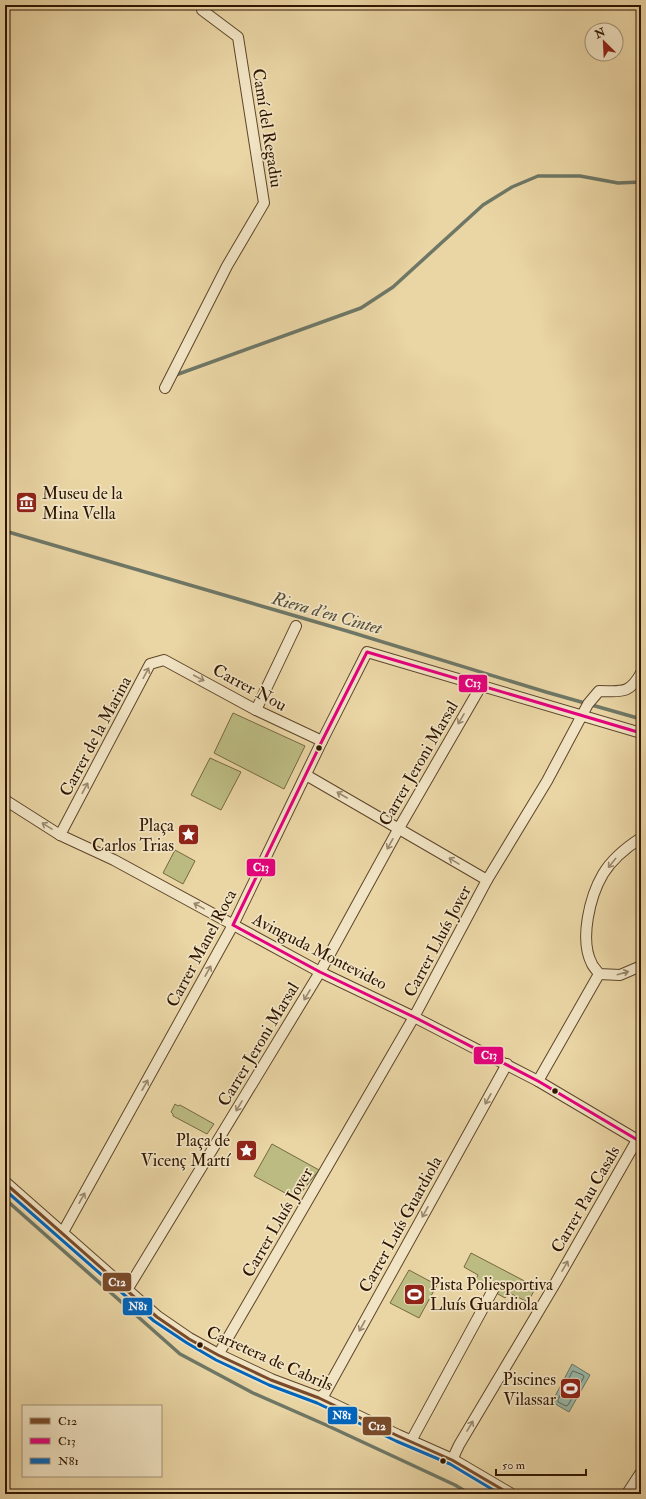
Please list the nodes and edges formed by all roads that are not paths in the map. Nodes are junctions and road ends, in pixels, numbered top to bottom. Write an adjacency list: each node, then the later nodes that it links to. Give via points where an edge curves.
1 (202, 10): 2 (street, Camí del Regadiu, via 238,37 264,203 228,266)
2 (165, 388)
3 (296, 626): 7 (street)
4 (164, 660): 7 (street, Carrer Nou, one-way to 7); 14 (street, Carrer de la Marina, one-way to 4, via 150,664)
5 (641, 673): 8 (street, Carrer Lluís Jover, via 635,684 624,691 599,691)
6 (481, 686): 8 (street); 10 (street, Carrer Manel Roca, via 367,652); 13 (street, Carrer Jeroni Marsal, one-way to 13)
7 (256, 710): 10 (street, Carrer Nou)
8 (581, 715): 9 (street); 16 (street, Carrer Lluís Jover, via 547,781)
9 (641, 733)
10 (322, 741): 11 (street, Carrer Manel Roca)
11 (306, 775): 13 (street, one-way to 11); 17 (street, Carrer Manel Roca)
12 (5, 800): 14 (street, Avinguda Montevideo, one-way to 12)
13 (399, 828): 16 (street, one-way to 13); 19 (street, Carrer Jeroni Marsal, one-way to 19)
14 (60, 835): 17 (street, Avinguda Montevideo, one-way to 14, via 114,860)
15 (641, 838): 20 (street, one-way to 20, via 628,846 603,874 593,897 587,918 587,951)
16 (487, 880): 21 (street, Carrer Lluís Jover)
17 (233, 925): 19 (street, Avinguda Montevideo); 26 (street, Carrer Manel Roca, one-way to 17)
18 (641, 966): 20 (street, one-way to 18, via 620,975)
19 (320, 972): 21 (street, Avinguda Montevideo); 27 (street, Carrer Jeroni Marsal, one-way to 27)
20 (599, 974): 23 (street)
21 (414, 1017): 22 (street, Avinguda Montevideo); 29 (street, Carrer Lluís Jover)
22 (507, 1064): 23 (street, Avinguda Montevideo); 30 (street, Carrer Luís Guardiola, one-way to 30, via 325,1393)
23 (538, 1081): 24 (street, Avinguda Montevideo)
24 (639, 1141): 32 (street, Carrer Pau Casals, one-way to 24)
25 (5, 1183): 26 (street, Carretera de Cabrils)
26 (63, 1232): 27 (street, Carretera de Cabrils)
27 (127, 1290): 29 (street, Carretera de Cabrils, via 157,1317)
28 (493, 1290): 31 (street)
29 (218, 1355): 30 (street, Carretera de Cabrils, via 271,1380)
30 (319, 1398): 31 (street, Carretera de Cabrils)
31 (410, 1442): 32 (street, Carretera de Cabrils)
32 (452, 1460): 35 (street, Carretera de Cabrils)
33 (641, 1474): 34 (street)
34 (631, 1491)
35 (510, 1494)

